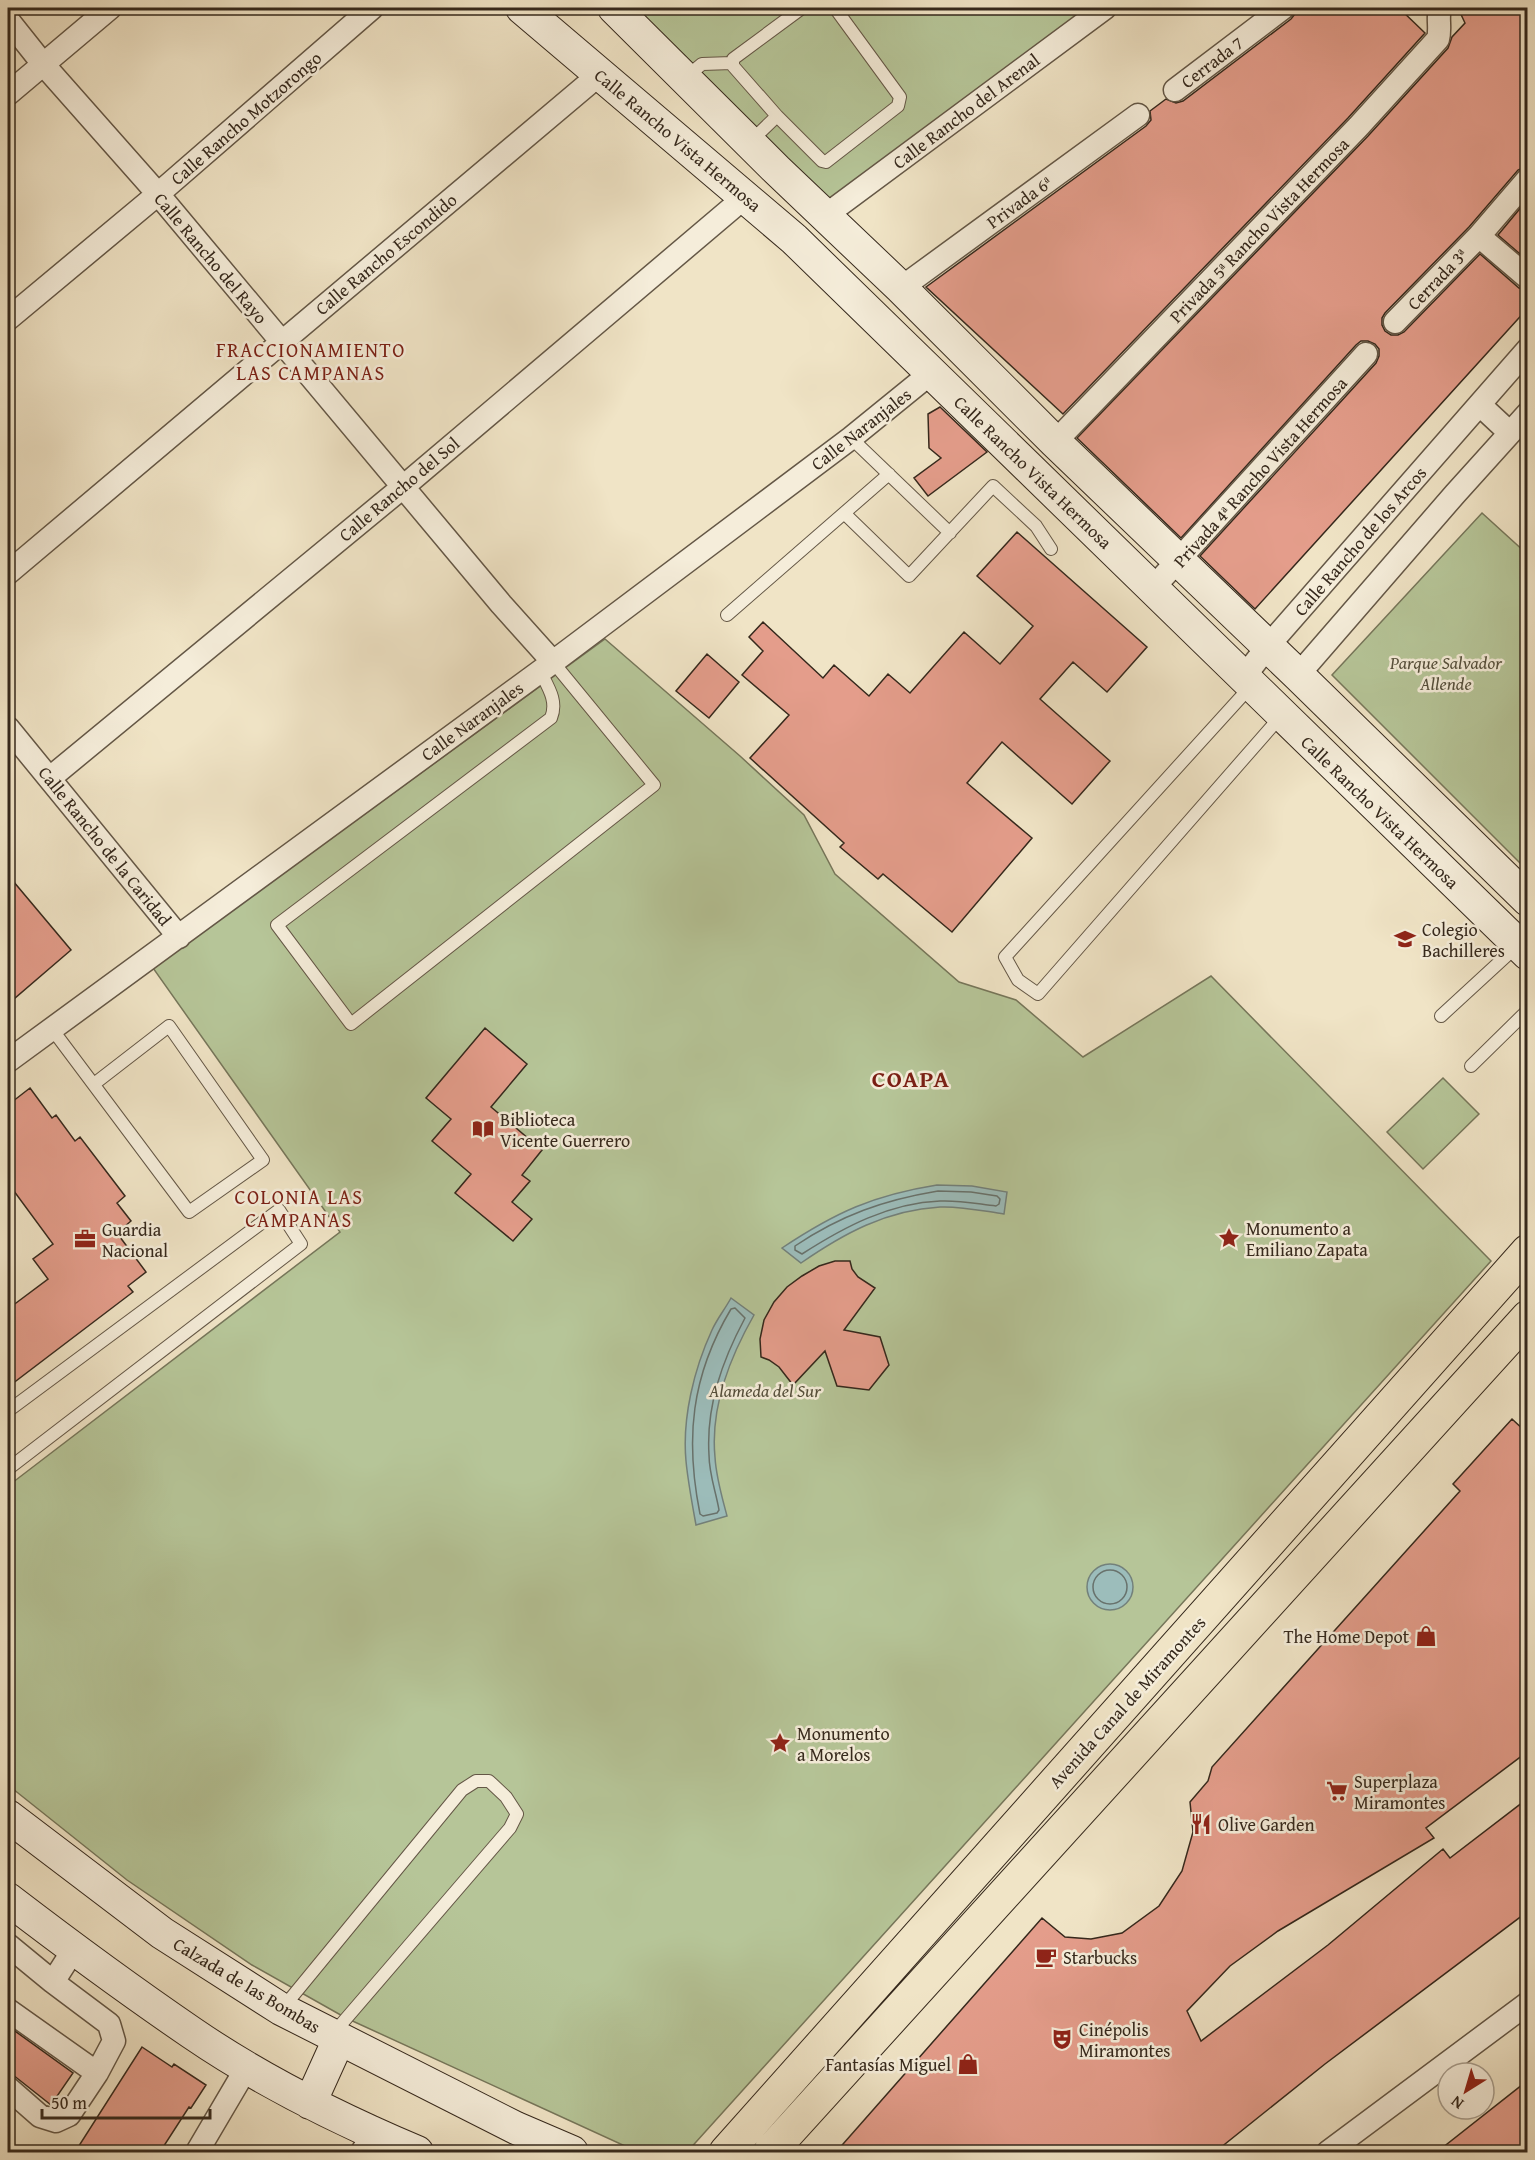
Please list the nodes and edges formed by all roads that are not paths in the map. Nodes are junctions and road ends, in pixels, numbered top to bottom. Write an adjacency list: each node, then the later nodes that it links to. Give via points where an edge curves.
1 (110, 8): 12 (street)
2 (372, 8): 21 (street, Calle Rancho Motzorongo)
3 (522, 8): 13 (street, Calle Rancho Vista Hermosa)
4 (614, 8): 14 (street, Calle Rancho Vista Hermosa)
5 (802, 8): 11 (lane)
6 (835, 8): 18 (lane, via 900,97 898,106 826,162)
7 (1105, 8): 23 (street, Calle Rancho del Arenal)
8 (1440, 8): 37 (street, Privada 5ª Rancho Vista Hermosa, via 1438,39)
9 (1277, 9): 15 (street, Cerrada 7)
10 (8, 20): 12 (street, Calle Rancho del Rayo)
11 (732, 63): 14 (lane, via 702,64); 18 (lane)
12 (43, 64): 16 (street); 21 (street, Calle Rancho del Rayo)
13 (600, 74): 22 (street, Calle Rancho Vista Hermosa); 29 (street, Calle Rancho Escondido)
14 (685, 78): 19 (street, Calle Rancho Vista Hermosa)
15 (1175, 90)
16 (8, 94)
17 (1138, 115): 26 (street, Privada 6ª)
18 (777, 116): 19 (lane)
19 (750, 142): 23 (street, Calle Rancho Vista Hermosa)
20 (1527, 179): 24 (street, Cerrada 3ª)
21 (158, 194): 27 (street, Calle Rancho Motzorongo); 29 (street, Calle Rancho del Rayo)
22 (745, 197): 32 (street, Calle Rancho Vista Hermosa); 39 (street, Calle Rancho del Sol)
23 (826, 215): 26 (street, Calle Rancho Vista Hermosa)
24 (1479, 236): 25 (street, Cerrada 3ª); 28 (street, Cerrada 3ª)
25 (1527, 278)
26 (901, 288): 37 (street, Calle Rancho Vista Hermosa)
27 (8, 319)
28 (1395, 322)
29 (282, 342): 39 (street, Calle Rancho del Rayo); 44 (street, Calle Rancho Escondido)
30 (1527, 349): 33 (street, Calle Rancho de los Arcos)
31 (1366, 354): 43 (street, Privada 4ª Rancho Vista Hermosa)
32 (932, 373): 36 (street, Calle Naranjales); 45 (street, Calle Rancho Vista Hermosa)
33 (1480, 405): 35 (street); 47 (street, Calle Rancho de los Arcos)
34 (1527, 413): 35 (street)
35 (1510, 433): 49 (street)
36 (851, 438): 38 (lane); 48 (street, Calle Naranjales)
37 (1055, 442): 43 (street, Calle Rancho Vista Hermosa)
38 (890, 474): 40 (lane); 41 (lane)
39 (403, 487): 48 (street, Calle Rancho del Rayo); 53 (street, Calle Rancho del Sol)
40 (845, 514): 41 (lane, via 909,576); 46 (lane)
41 (950, 532): 42 (lane, via 993,486 1036,526)
42 (1051, 549)
43 (1179, 561): 45 (street, Privada 4ª Rancho Vista Hermosa); 47 (street, Calle Rancho Vista Hermosa)
44 (8, 573)
45 (1152, 589): 50 (street, Calle Rancho Vista Hermosa)
46 (727, 615)
47 (1268, 645): 49 (street, Calle Rancho Vista Hermosa); 50 (street, Calle Rancho de los Arcos)
48 (546, 666): 48 (lane, via 554,702 550,718 277,925 351,1024 654,785 620,742); 55 (street, Calle Naranjales)
49 (1298, 675): 54 (street, Calle Rancho Vista Hermosa)
50 (1247, 682): 51 (street, Calle Rancho Vista Hermosa); 51 (lane, via 1005,957 1018,980 1038,994)
51 (1281, 716): 56 (street, Calle Rancho Vista Hermosa)
52 (8, 728): 53 (street, Calle Rancho de la Caridad)
53 (50, 778): 55 (street, Calle Rancho de la Caridad)
54 (1527, 900)
55 (178, 937): 59 (street, Calle Naranjales)
56 (1523, 950): 58 (lane)
57 (1527, 1010): 61 (lane)
58 (1441, 1016)
59 (52, 1029): 60 (street, Calle Naranjales); 62 (lane)
60 (8, 1061)
61 (1471, 1066)
62 (94, 1084): 62 (lane, via 189,1212 263,1160 169,1026)
63 (1527, 1251): 84 (main road, Avenida Canal de Miramontes)
64 (1527, 1317): 85 (main road)
65 (8, 1411): 66 (lane, via 279,1210 300,1244)
66 (8, 1469)
67 (8, 1816): 73 (street, Calzada de las Bombas, via 162,1933)
68 (8, 1899): 70 (street)
69 (8, 1945): 71 (street)
70 (74, 1949): 71 (street); 76 (street, via 193,2034)
71 (53, 1982): 77 (street, via 109,2024 114,2041)
72 (1527, 2003): 86 (street)
73 (281, 2009): 75 (street, Calzada de las Bombas); 75 (lane, via 462,1790 476,1781 489,1780 517,1814 510,1828)
74 (8, 2010): 77 (street)
75 (335, 2037): 79 (street); 83 (street, Calzada de las Bombas)
76 (247, 2067): 79 (street); 81 (street)
77 (97, 2073): 78 (street, via 69,2115 56,2121 40,2116)
78 (8, 2088)
79 (310, 2103): 80 (street)
80 (367, 2143): 82 (street)
81 (197, 2152)
82 (417, 2152)
83 (572, 2152)
84 (726, 2152)
85 (770, 2152)
86 (1328, 2152)

